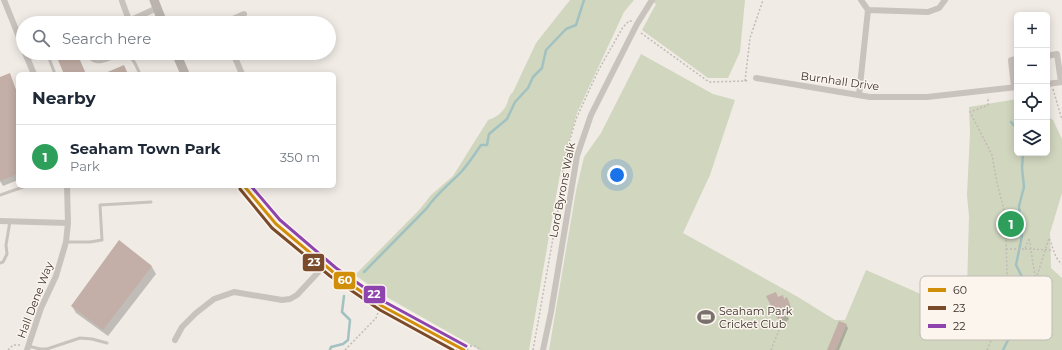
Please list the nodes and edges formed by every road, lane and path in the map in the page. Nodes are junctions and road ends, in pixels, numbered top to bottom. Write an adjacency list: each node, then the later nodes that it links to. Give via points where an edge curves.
1 (4, 0): 15 (street)
2 (652, 0): 14 (street, Lord Byrons Walk)
3 (762, 0): 32 (path, via 750,38)
4 (862, 0): 8 (street)
5 (945, 0): 8 (street, via 939,8 928,12)
6 (122, 2): 10 (street)
7 (155, 4): 11 (street); 12 (main road)
8 (868, 10): 38 (street)
9 (244, 14): 13 (street)
10 (127, 16)
11 (138, 16)
12 (160, 16)
13 (240, 16)
14 (637, 24): 32 (path, via 640,26 638,32 709,82); 67 (street, Lord Byrons Walk, via 592,115 577,156)
15 (16, 26)
16 (1050, 55): 33 (street, via 1057,54)
17 (29, 60): 25 (street)
18 (49, 60): 26 (lane)
19 (92, 60): 20 (lane)
20 (108, 60)
21 (132, 60): 27 (lane)
22 (179, 60): 28 (main road)
23 (236, 60): 29 (street)
24 (1014, 60): 31 (street, via 1011,60)
25 (33, 72)
26 (54, 72)
27 (139, 72)
28 (184, 72)
29 (241, 72)
30 (756, 78): 32 (path); 38 (street, Burnhall Drive)
31 (1014, 80)
32 (745, 81)
33 (1061, 82): 34 (street)
34 (1050, 84)
35 (1014, 87): 37 (street, Burnhall Drive)
36 (1050, 87): 39 (path)
37 (987, 90): 38 (street, Burnhall Drive, via 927,98); 49 (path, via 988,105 970,112 992,155 1005,214)
38 (859, 95)
39 (1062, 120)
40 (20, 188): 43 (lane)
41 (67, 188): 47 (street, Hall Dene Way)
42 (246, 188): 56 (main road, via 276,224)
43 (0, 195)
44 (151, 202): 48 (lane, via 100,205 102,240)
45 (0, 221): 46 (street)
46 (10, 221): 47 (street); 54 (lane, via 7,254)
47 (68, 223): 48 (street, Hall Dene Way)
48 (66, 242): 63 (street, Hall Dene Way, via 56,276)
49 (1006, 249): 50 (path); 57 (path)
50 (1025, 249): 51 (path); 51 (path, via 1029,238)
51 (1031, 249): 52 (path); 52 (path, via 1035,276)
52 (1045, 250): 53 (path); 53 (path, via 1048,238)
53 (1053, 250): 55 (path)
54 (0, 263)
55 (1062, 264)
56 (324, 266): 58 (main road); 60 (street, via 297,295 290,299 234,292 214,299 182,327)
57 (1007, 276)
58 (382, 306): 65 (path, via 376,318); 66 (main road)
59 (779, 330): 68 (path)
60 (175, 340)
61 (992, 340): 69 (path)
62 (107, 343): 63 (lane, via 80,338 47,349)
63 (27, 348): 64 (path, via 13,345)
64 (8, 350)
65 (345, 350)
66 (464, 350)
67 (543, 350)
68 (771, 350)
69 (988, 350)

